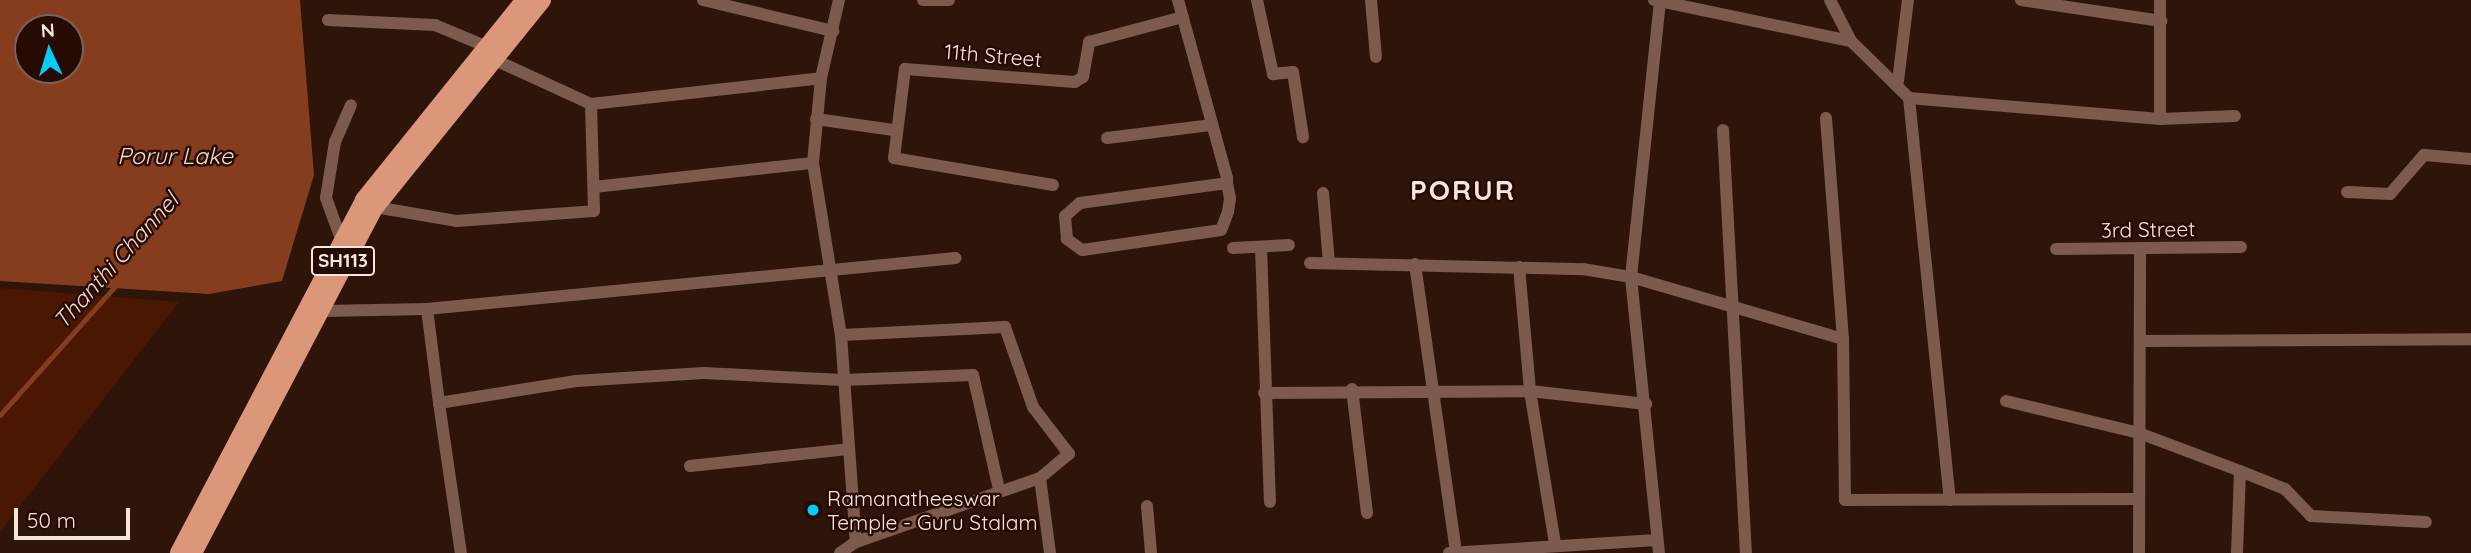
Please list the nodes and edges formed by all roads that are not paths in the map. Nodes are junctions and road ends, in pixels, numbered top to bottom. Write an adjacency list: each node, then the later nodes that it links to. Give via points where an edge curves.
1 (525, 0): 20 (main road, SH113)
2 (542, 0): 20 (main road, SH113)
3 (703, 0): 18 (street)
4 (839, 0): 18 (street)
5 (923, 0): 6 (street)
6 (949, 0)
7 (1178, 0): 15 (street)
8 (1257, 0): 34 (street, via 1273,74 1293,72)
9 (1371, 0): 21 (street)
10 (1830, 0): 19 (street)
11 (1908, 0): 23 (street)
12 (2021, 0): 17 (street)
13 (2160, 0): 17 (street)
14 (1657, 1): 19 (street); 57 (street)
15 (1183, 17): 31 (street); 32 (street, 11th Street, via 1089,42 1083,77 1075,82 905,69)
16 (328, 20): 20 (street, via 435,25)
17 (2161, 21): 30 (street)
18 (833, 31): 22 (street)
19 (1851, 41): 23 (street)
20 (493, 52): 25 (street); 43 (main road, SH113); 44 (main road, SH113, via 364,200)
21 (1376, 57)
22 (821, 78): 25 (street); 29 (street)
23 (1898, 82): 24 (street)
24 (1909, 97): 30 (street); 81 (street)
25 (590, 104): 40 (street)
26 (351, 105): 44 (street, via 335,142 326,198)
27 (2235, 116): 30 (street)
28 (1826, 118): 62 (street)
29 (816, 119): 32 (street); 37 (street)
30 (2160, 119)
31 (1212, 125): 35 (street); 38 (street)
32 (893, 130): 39 (street, via 892,153 900,162)
33 (1723, 130): 58 (street)
34 (1303, 137)
35 (1107, 138)
36 (2471, 159): 41 (street, via 2424,155 2390,194)
37 (813, 163): 40 (street); 56 (street)
38 (1227, 183): 38 (street, via 1228,212 1222,230 1211,235 1082,250 1067,239 1065,216 1080,203)
39 (1053, 185)
40 (594, 187): 43 (street, via 594,211 456,221)
41 (2347, 192)
42 (1323, 193): 53 (street)
43 (375, 207): 60 (main road, SH113, via 347,251)
44 (341, 239): 65 (main road, SH113)
45 (1289, 245): 46 (street)
46 (1261, 247): 48 (street); 70 (street)
47 (2241, 247): 49 (street, 3rd Street)
48 (1233, 248)
49 (2140, 248): 50 (street, 3rd Street); 64 (street)
50 (2056, 249)
51 (956, 258): 56 (street)
52 (1310, 263): 53 (street)
53 (1329, 264): 54 (street)
54 (1415, 264): 55 (street); 68 (street)
55 (1520, 267): 57 (street); 69 (street)
56 (831, 270): 59 (street); 61 (street)
57 (1631, 277): 58 (street); 73 (street)
58 (1737, 307): 62 (street); 96 (street)
59 (427, 309): 60 (street); 72 (street)
60 (323, 311): 65 (main road, SH113)
61 (841, 335): 66 (street); 78 (street, via 1010,329 1033,407 1068,450 1068,458)
62 (1843, 339): 81 (street, via 1845,500)
63 (2471, 339): 64 (street)
64 (2140, 341): 74 (street)
65 (295, 345): 90 (main road, SH113); 91 (main road, SH113)
66 (843, 380): 72 (street, via 704,373 576,381); 75 (street); 79 (street, via 974,375)
67 (1353, 389): 68 (street); 70 (street); 84 (street)
68 (1430, 390): 69 (street); 89 (street)
69 (1530, 391): 73 (street); 87 (street)
70 (1264, 393): 82 (street)
71 (2006, 401): 74 (street)
72 (439, 403): 92 (street)
73 (1646, 404): 88 (street)
74 (2140, 433): 77 (street); 80 (street)
75 (848, 449): 76 (street); 86 (street)
76 (690, 467)
77 (2240, 471): 85 (street, via 2285,489 2311,516); 98 (street)
78 (1040, 478): 79 (street); 94 (street)
79 (999, 489): 86 (street)
80 (2139, 499): 81 (street); 97 (street)
81 (1950, 500)
82 (1270, 502)
83 (1147, 506): 95 (street)
84 (1367, 513)
85 (2426, 522)
86 (856, 542): 93 (street)
87 (1555, 544): 88 (street); 89 (street)
88 (1658, 546)
89 (1452, 552)
90 (179, 553)
91 (193, 553)
92 (461, 553)
93 (840, 553)
94 (1049, 553)
95 (1151, 553)
96 (1746, 553)
97 (2139, 553)
98 (2237, 553)

